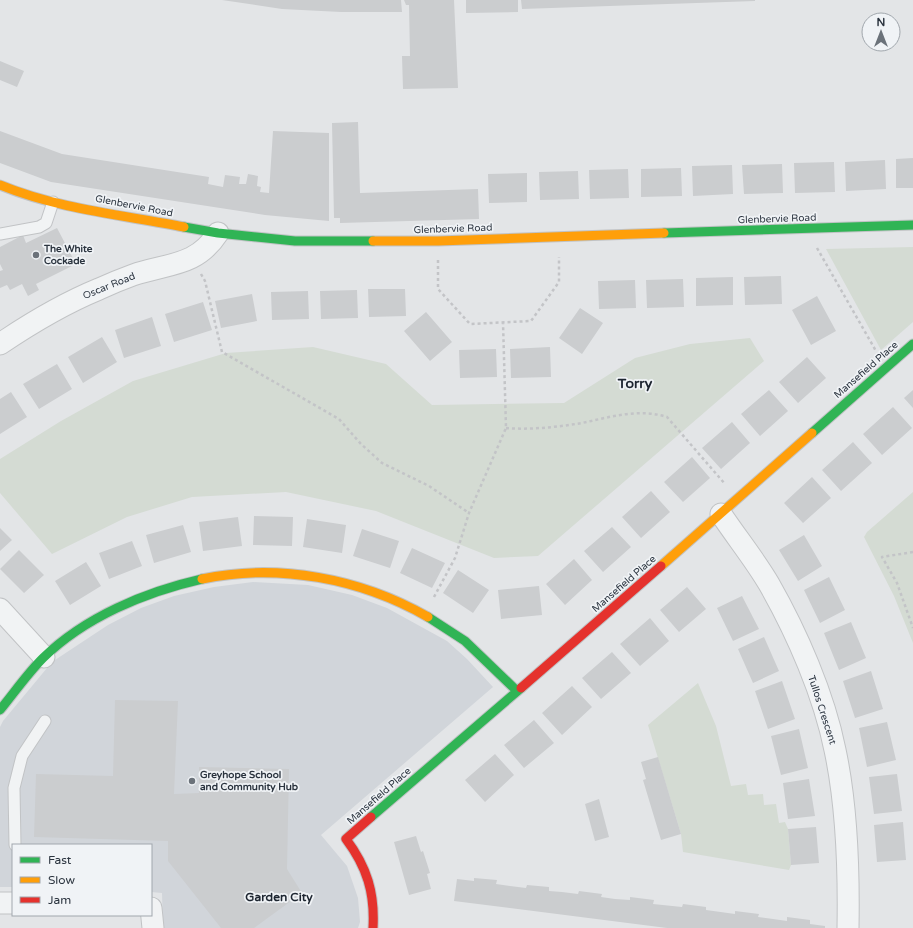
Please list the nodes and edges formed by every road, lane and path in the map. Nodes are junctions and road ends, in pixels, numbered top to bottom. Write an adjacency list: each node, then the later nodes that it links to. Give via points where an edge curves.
1 (0, 185): 2 (street, Glenbervie Road)
2 (53, 202): 5 (street, Glenbervie Road); 6 (lane, via 46,224)
3 (913, 225): 4 (street, Glenbervie Road)
4 (806, 229): 7 (street, Glenbervie Road); 13 (path)
5 (218, 233): 8 (street, Glenbervie Road, via 295,242); 9 (street, Oscar Road, via 209,247)
6 (0, 234)
7 (559, 236): 8 (street, Glenbervie Road); 10 (path, via 559,282 532,321)
8 (438, 241): 10 (path, via 438,290 470,324)
9 (192, 258): 11 (street, Oscar Road, via 134,275 98,289); 16 (path, via 205,281 222,352 339,419 382,463 429,486)
10 (503, 322): 14 (path)
11 (0, 344)
12 (913, 344): 13 (street, Mansefield Place)
13 (885, 367): 15 (street, Mansefield Place)
14 (506, 428): 15 (path, via 526,430 622,414 656,414 667,417); 16 (path)
15 (738, 499): 17 (street, Mansefield Place)
16 (469, 513): 20 (path, via 456,558)
17 (721, 514): 23 (street, Mansefield Place); 32 (street, Tullos Crescent, via 769,584 805,658 822,703 835,750 846,832)
18 (913, 552): 21 (path, via 882,557 897,583)
19 (0, 609): 22 (street)
20 (424, 615): 22 (street, via 390,599 330,580 250,572 171,587 136,600 102,616); 23 (street, via 466,643)
21 (913, 628)
22 (44, 657): 24 (street)
23 (518, 691): 31 (street, Mansefield Place, via 346,839 367,871 372,890)
24 (0, 710)
25 (45, 721): 26 (lane, via 22,756 14,788)
26 (15, 844)
27 (0, 903): 28 (street)
28 (12, 903)
29 (152, 916): 30 (street)
30 (153, 928)
31 (373, 928)
32 (848, 928)

